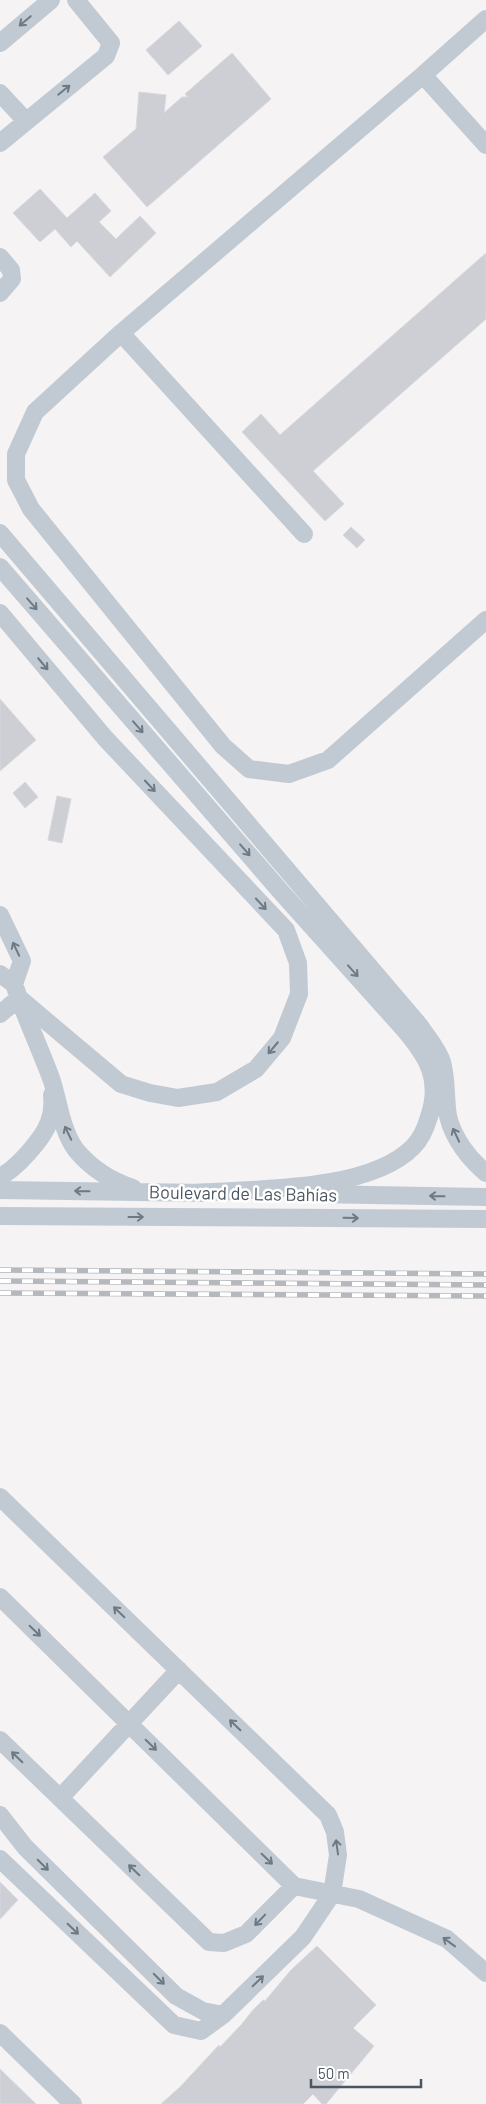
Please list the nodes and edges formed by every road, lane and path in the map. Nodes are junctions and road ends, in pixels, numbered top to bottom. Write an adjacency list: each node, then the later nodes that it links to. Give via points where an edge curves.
1 (51, 0): 4 (street, one-way to 4)
2 (76, 0): 7 (street, one-way to 2, via 106,56 109,50 111,42)
3 (486, 19): 5 (street)
4 (0, 43)
5 (423, 75): 9 (street); 12 (street)
6 (0, 93): 7 (street)
7 (26, 121): 8 (street)
8 (0, 143)
9 (486, 144)
10 (0, 257): 11 (street, via 11,270 12,279)
11 (0, 293)
12 (121, 333): 14 (street); 17 (street, via 35,412 16,454 16,480 31,509 223,746 249,769 289,774 328,760)
13 (0, 533): 21 (street)
14 (304, 534)
15 (0, 567): 22 (street, one-way to 22, via 421,1049)
16 (0, 613): 19 (street, one-way to 19, via 105,738 286,930 298,962 299,994 282,1038 256,1069 217,1092 178,1098 121,1084)
17 (486, 620)
18 (0, 915): 19 (street, one-way to 18, via 22,961)
19 (11, 985): 20 (street); 23 (street)
20 (0, 1014)
21 (420, 1026): 22 (street); 24 (street, via 442,1062)
22 (432, 1072): 29 (street, via 433,1106 425,1129 413,1147 384,1165 348,1180 314,1185)
23 (52, 1082): 26 (street, via 53,1103 49,1123 26,1154); 28 (street, one-way to 23, via 116,1183 94,1168 76,1149 64,1125)
24 (447, 1088): 25 (street, one-way to 24, via 460,1144 452,1128); 30 (street, via 440,1122 422,1152 399,1169)
25 (486, 1173)
26 (0, 1177)
27 (0, 1190): 28 (street, Boulevard de Las Bahías, one-way to 27)
28 (145, 1192): 29 (street, Boulevard de Las Bahías)
29 (193, 1193): 30 (street, Boulevard de Las Bahías)
30 (351, 1194): 31 (street, Boulevard de Las Bahías, one-way to 30); 33 (street)
31 (486, 1197)
32 (0, 1216): 33 (street, Boulevard de Las Bahías, one-way to 33)
33 (313, 1217): 34 (street, Boulevard de Las Bahías, one-way to 34)
34 (486, 1219)
35 (0, 1497): 37 (street, one-way to 35)
36 (0, 1597): 38 (street, one-way to 38)
37 (179, 1670): 38 (street); 45 (street, one-way to 37, via 338,1855 335,1832 328,1815)
38 (129, 1723): 40 (street); 44 (street, one-way to 44)
39 (0, 1740): 40 (street, one-way to 39)
40 (60, 1798): 44 (street, one-way to 40, via 246,1934 224,1943 209,1942)
41 (0, 1815): 42 (street)
42 (25, 1847): 43 (street); 47 (street, one-way to 47, via 176,1996 203,2011)
43 (4, 1863): 47 (street, one-way to 47, via 174,2025 201,2031)
44 (294, 1886): 45 (street)
45 (332, 1894): 46 (street, one-way to 45, via 447,1939 359,1899); 47 (street, one-way to 45, via 304,1937)
46 (486, 1974)
47 (223, 2015)
48 (0, 2034): 49 (street)
49 (73, 2104)

